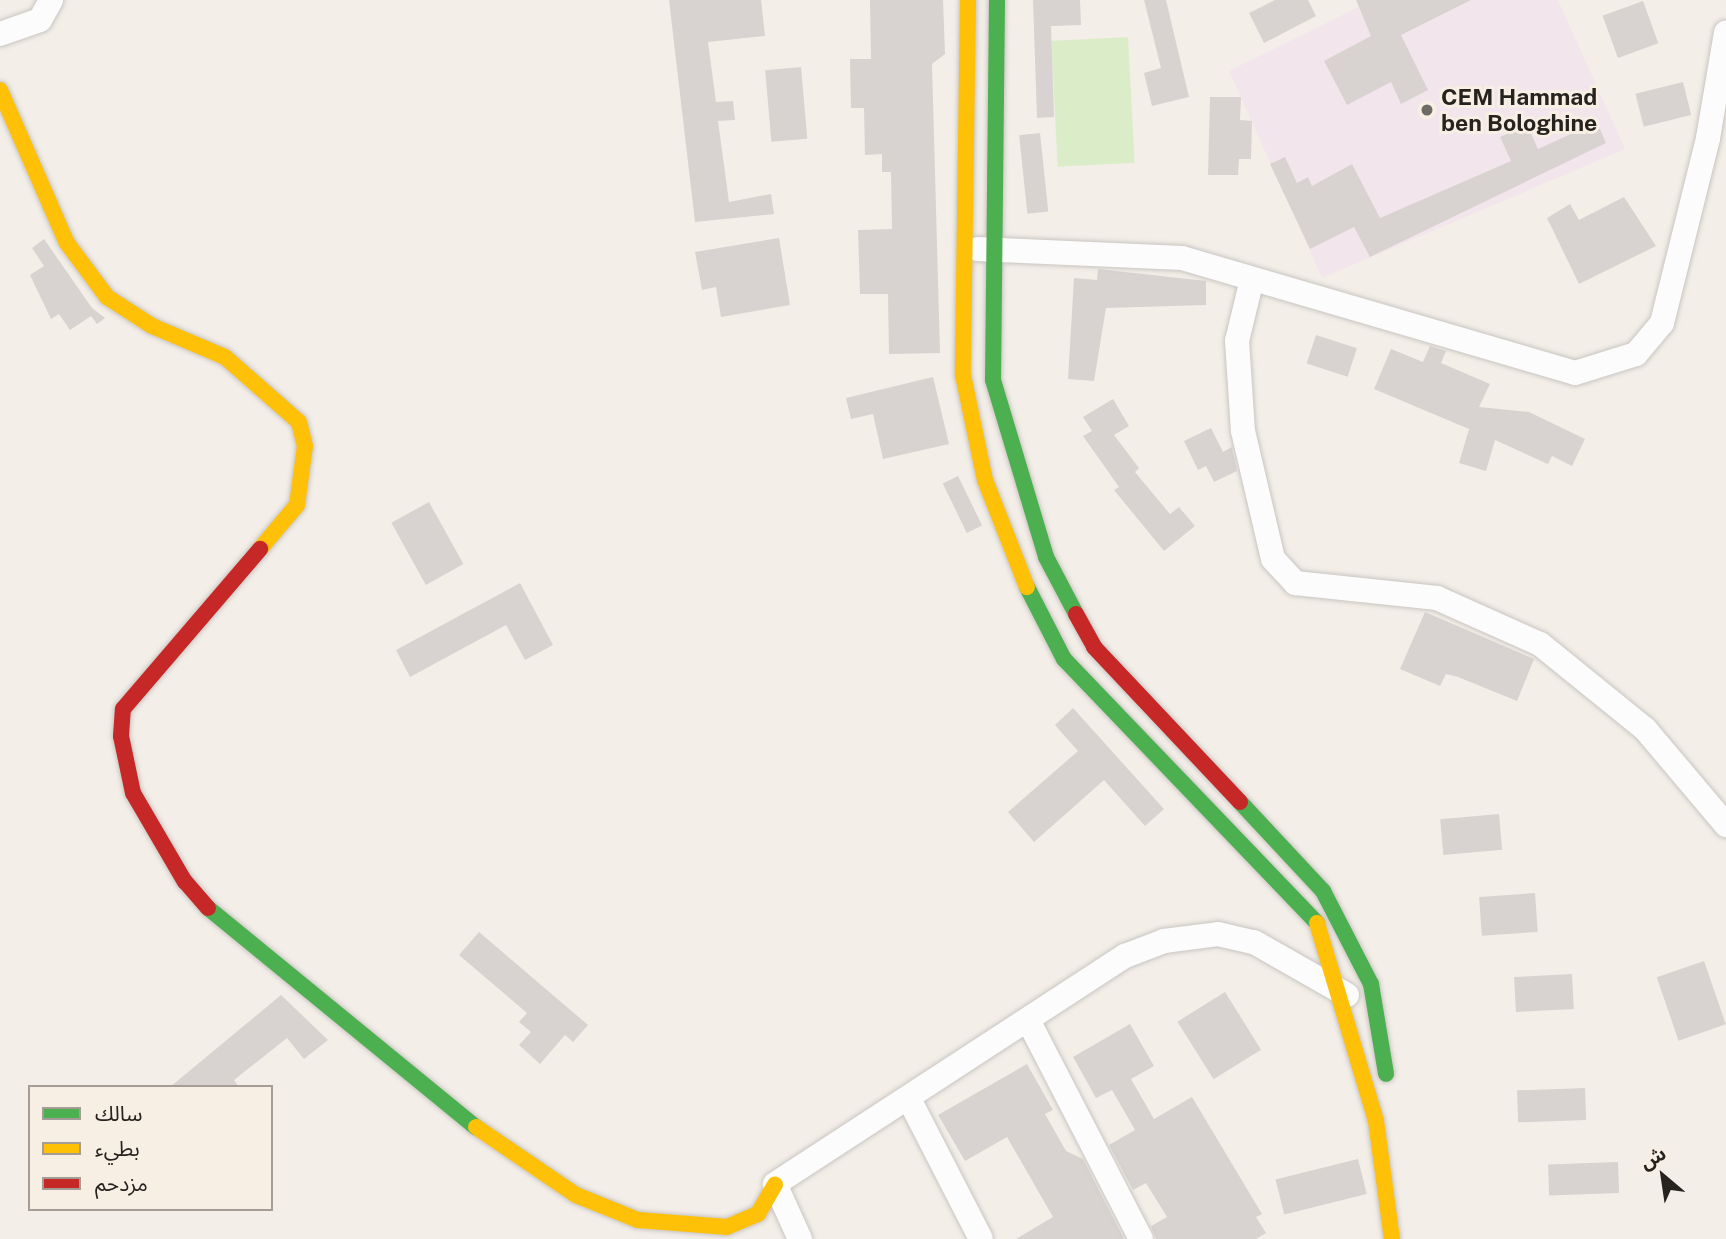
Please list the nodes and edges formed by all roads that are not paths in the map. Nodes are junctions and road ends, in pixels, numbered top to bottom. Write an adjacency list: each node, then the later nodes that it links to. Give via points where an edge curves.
1 (51, 0): 5 (street, via 40,20)
2 (968, 0): 7 (main road)
3 (996, 0): 8 (main road)
4 (1726, 33): 9 (street, via 1662,323 1636,354 1576,373)
5 (0, 34)
6 (0, 90): 14 (main road, via 67,243 107,297 152,326 225,357 280,399 299,422 305,446 298,505 122,709 121,736 133,793 185,881 217,918 387,1057 493,1141 576,1195 638,1220 727,1227 758,1214)
7 (960, 247): 8 (street); 11 (main road, via 963,375 985,480 1036,610 1064,659 1120,723 1309,908)
8 (995, 250): 9 (street, via 1182,258); 19 (main road, via 993,380 1046,557 1094,646 1276,837 1347,929 1371,984)
9 (1252, 279): 10 (street, via 1237,341 1242,431 1273,559 1295,583 1437,598 1540,644 1645,729)
10 (1726, 825)
11 (1346, 995): 12 (street, via 1254,942 1218,934 1164,941 1125,956); 18 (main road, via 1376,1121)
12 (1030, 1022): 13 (street); 17 (street)
13 (909, 1099): 14 (street); 16 (street)
14 (775, 1184): 15 (street)
15 (800, 1239)
16 (981, 1239)
17 (1141, 1239)
18 (1392, 1239)
19 (1406, 1239)

